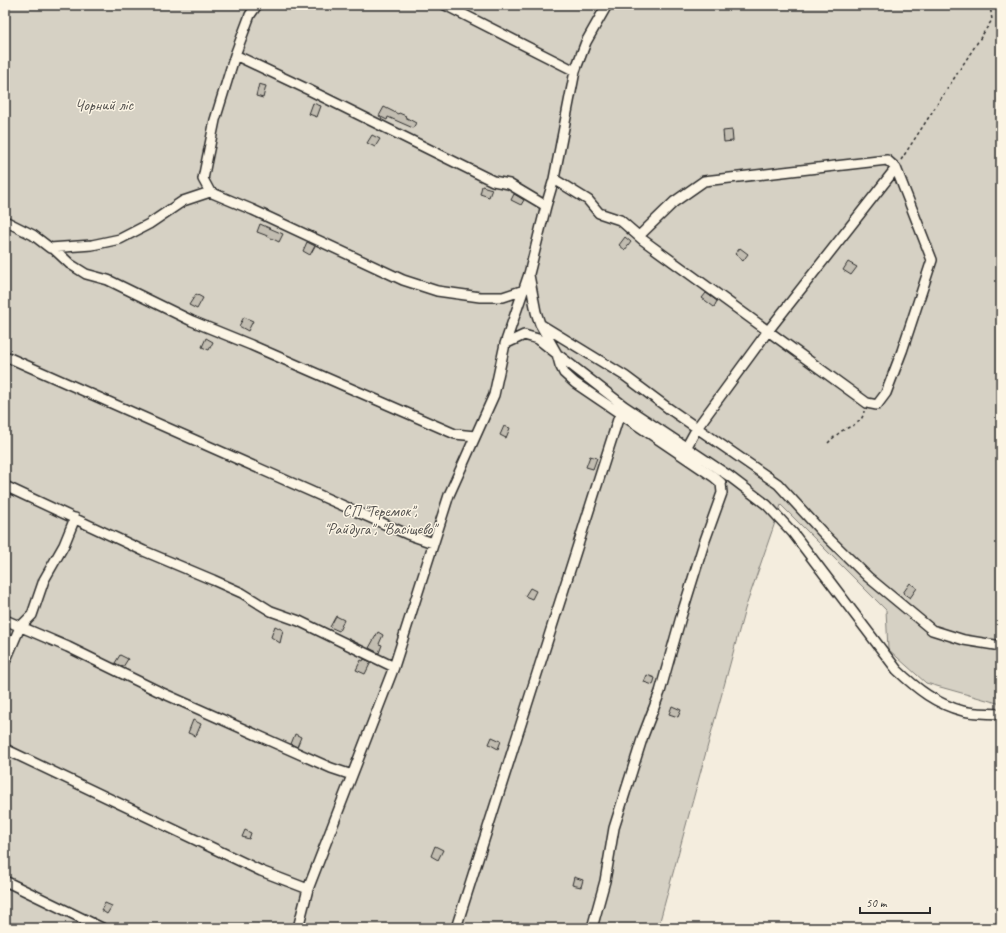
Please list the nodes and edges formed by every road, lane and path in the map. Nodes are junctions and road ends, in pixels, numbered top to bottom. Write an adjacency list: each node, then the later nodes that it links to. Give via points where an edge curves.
1 (257, 5): 5 (street, via 250,15)
2 (445, 5): 6 (street)
3 (607, 5): 6 (street, via 586,42)
4 (990, 5): 7 (path, via 992,20)
5 (235, 55): 9 (street, via 215,120 203,179); 10 (street, via 493,181 509,184)
6 (575, 71): 8 (street)
7 (896, 168): 12 (street, via 887,160 704,180 674,202); 17 (street); 21 (street, via 932,260 886,393 877,405)
8 (554, 180): 10 (street); 12 (street, via 588,200 599,213 620,220)
9 (210, 192): 13 (street, via 183,202 120,239); 15 (street, via 403,280 437,292 503,297)
10 (546, 206): 14 (street)
11 (5, 221): 13 (street)
12 (639, 236): 17 (street)
13 (54, 249): 24 (street, via 86,274 108,280 192,321 455,434)
14 (529, 274): 15 (street); 16 (street)
15 (524, 290): 18 (street)
16 (540, 324): 19 (street); 23 (street, via 625,376)
17 (768, 331): 21 (street); 23 (street)
18 (505, 344): 19 (street, via 524,335 538,339); 24 (street, via 494,394)
19 (557, 354): 22 (street, via 564,373); 26 (street, via 624,406)
20 (5, 356): 29 (street, via 407,534)
21 (861, 399): 25 (path, via 864,416 856,425 845,429)
22 (620, 413): 42 (street); 43 (street, via 714,477 720,483 722,493 680,617 660,692 643,736 614,828 605,882)
23 (697, 428): 26 (street); 32 (street, via 778,484 868,577 932,630 964,640)
24 (476, 436): 29 (street, via 449,495)
25 (828, 443)
26 (686, 448): 35 (street, via 767,505 793,533 897,670 914,687 936,701 964,711)
27 (5, 486): 28 (street)
28 (75, 518): 31 (street, via 64,545 44,580 32,615); 34 (street, via 242,593 271,611 299,621)
29 (433, 543): 34 (street)
30 (5, 620): 31 (street)
31 (20, 627): 33 (street); 37 (street, via 331,768)
32 (1001, 646)
33 (5, 662)
34 (394, 667): 37 (street)
35 (1001, 714)
36 (5, 749): 39 (street, via 261,871)
37 (352, 774): 39 (street)
38 (5, 881): 40 (street)
39 (308, 889): 41 (street)
40 (102, 928)
41 (298, 928)
42 (456, 928)
43 (592, 928)

